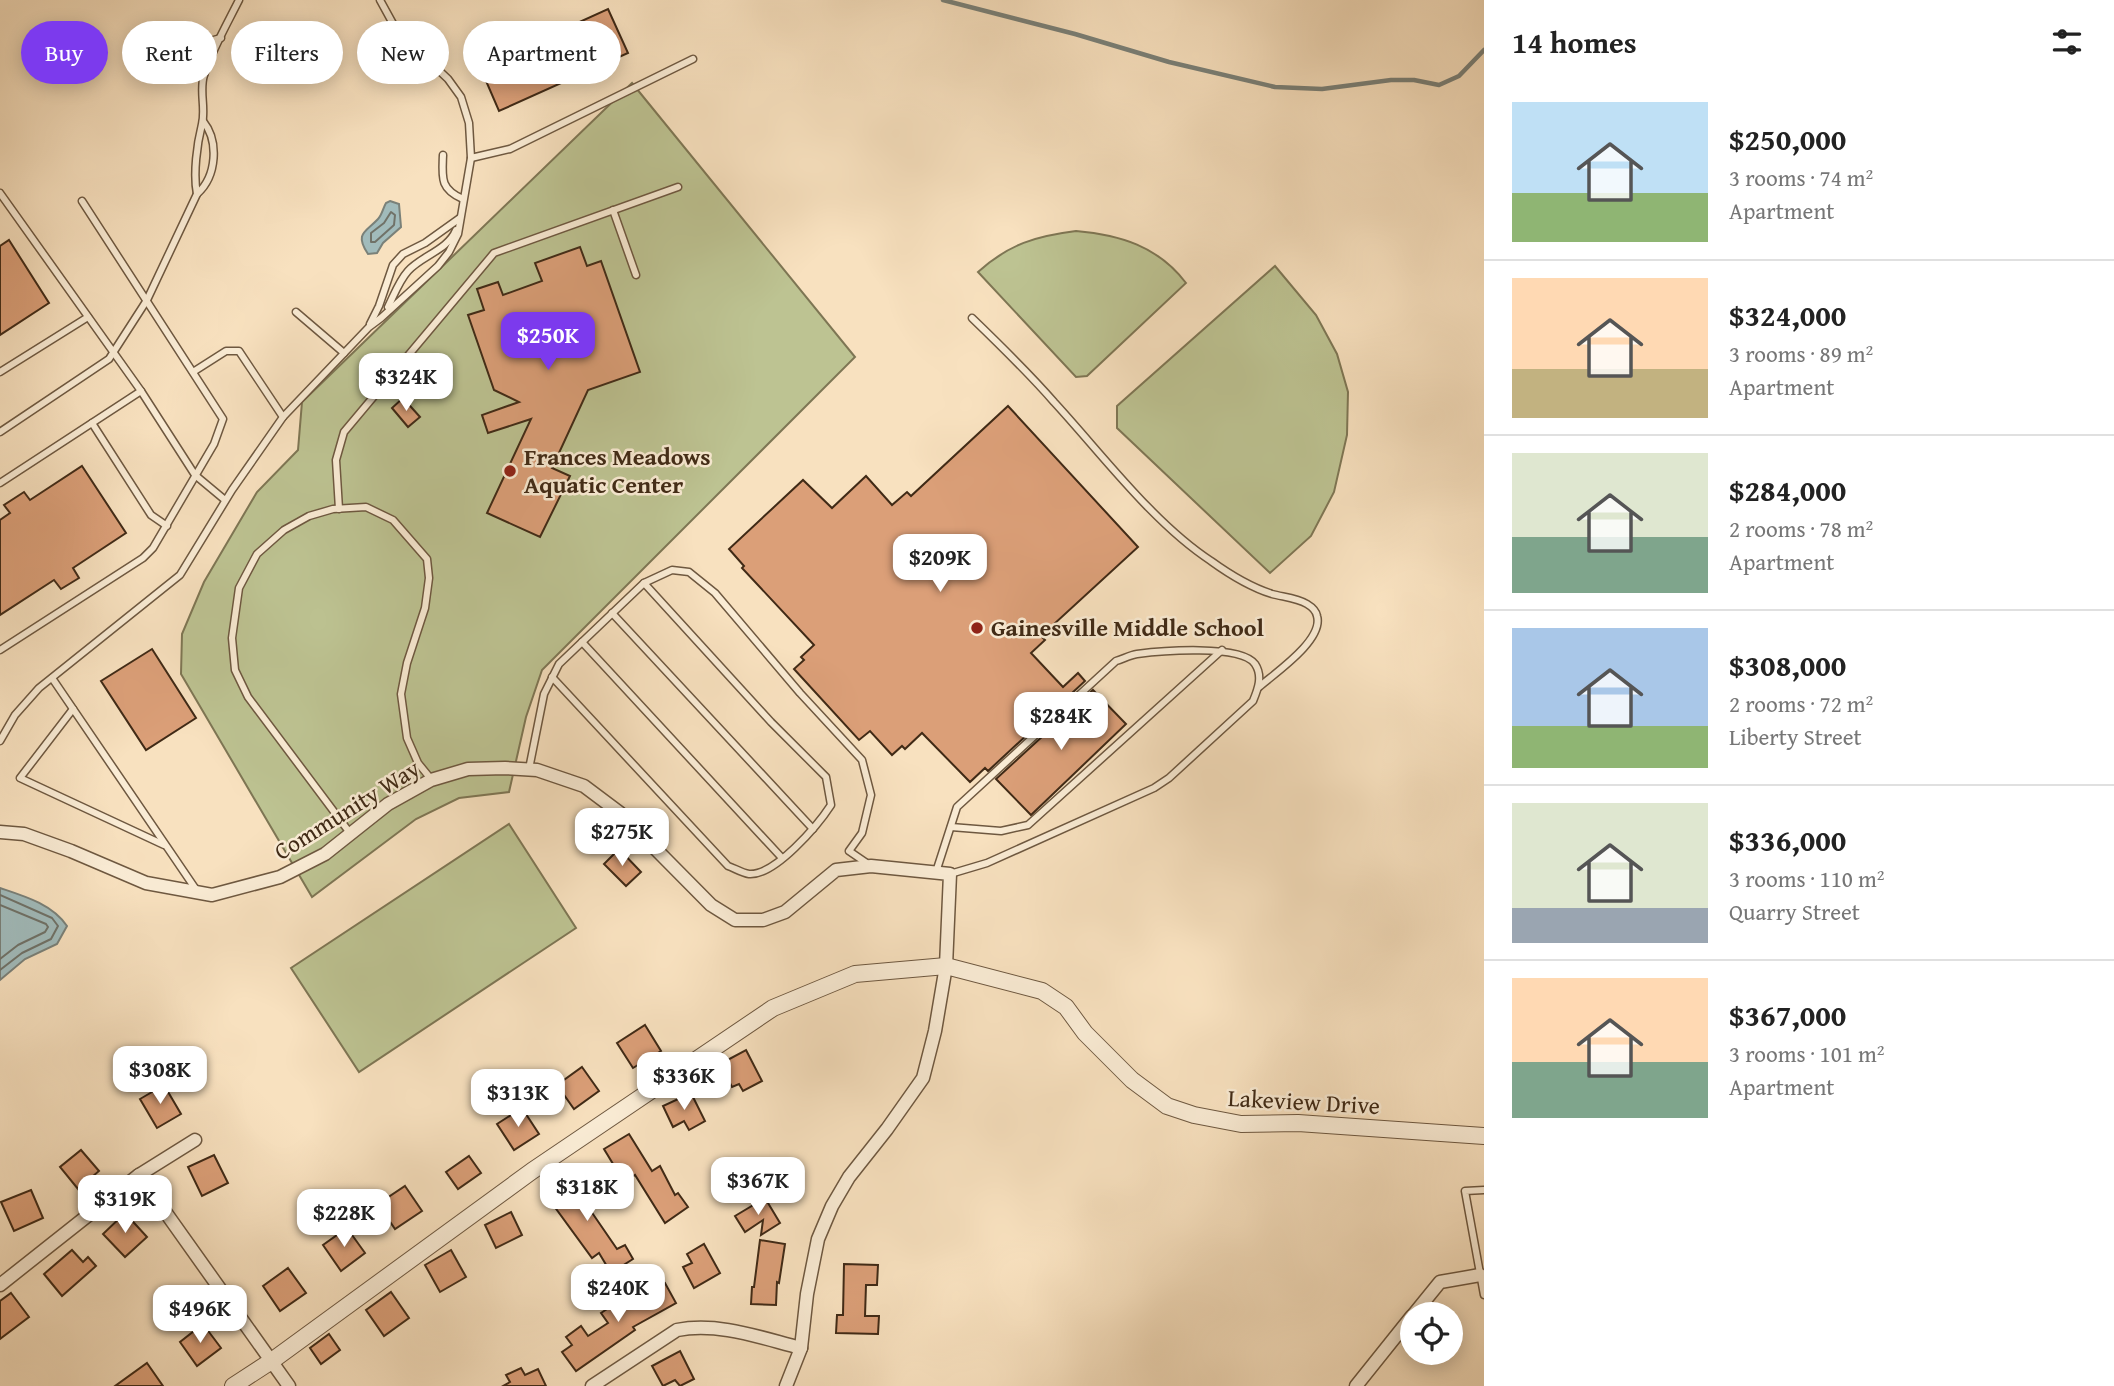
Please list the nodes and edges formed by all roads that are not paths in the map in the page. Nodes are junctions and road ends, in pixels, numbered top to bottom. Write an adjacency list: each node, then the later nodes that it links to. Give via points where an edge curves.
1 (239, 0): 3 (lane)
2 (380, 0): 10 (lane, via 397,31 461,97 469,123)
3 (221, 38): 4 (lane); 5 (lane)
4 (217, 39)
5 (217, 47)
6 (693, 59): 10 (lane, via 510,149)
7 (203, 84): 8 (lane)
8 (203, 121): 13 (lane, via 194,181); 13 (lane, via 212,132 212,168 207,185)
9 (443, 155): 14 (lane, via 445,188)
10 (471, 158): 14 (lane)
11 (678, 187): 17 (lane)
12 (0, 193): 15 (lane)
13 (197, 194): 20 (lane)
14 (463, 199): 18 (lane)
15 (2, 201): 23 (lane)
16 (82, 201): 20 (lane)
17 (613, 210): 19 (lane); 37 (lane, via 494,253 344,432 336,460)
18 (460, 218): 22 (lane, via 458,234 443,259); 22 (lane, via 454,235 408,270); 25 (lane, via 393,265)
19 (636, 275)
20 (147, 300): 26 (lane); 29 (lane)
21 (296, 312): 27 (lane)
22 (384, 315): 25 (lane)
23 (88, 317): 26 (lane); 28 (lane)
24 (972, 317): 46 (lane, via 1187,544 1253,586 1312,607 1317,614 1315,635)
25 (369, 327): 27 (lane)
26 (113, 352): 30 (lane); 33 (lane)
27 (344, 354): 31 (lane)
28 (0, 372)
29 (193, 372): 31 (lane, via 226,351 239,351); 34 (lane, via 223,419)
30 (141, 391): 32 (lane); 34 (lane)
31 (283, 417): 36 (lane)
32 (92, 423): 35 (lane); 38 (lane, via 151,515)
33 (0, 432)
34 (195, 475): 36 (lane); 38 (lane)
35 (0, 483)
36 (225, 500): 45 (lane, via 180,575)
37 (339, 509): 50 (lane, via 366,507 393,520 427,559 425,608 401,694 408,738); 54 (lane, via 309,516 257,554 239,588 232,638 235,670 248,697)
38 (167, 526): 42 (lane, via 143,558)
39 (644, 583): 40 (lane); 52 (lane, via 826,778 831,805); 57 (lane, via 672,570 689,572 715,593 862,760 871,795 862,833 849,851)
40 (612, 613): 41 (lane); 52 (lane)
41 (582, 642): 44 (lane); 56 (lane)
42 (0, 650)
43 (1222, 650): 46 (lane, via 1254,662); 51 (lane, via 1028,825 1000,831); 51 (lane, via 1135,654 1116,661 957,807)
44 (552, 677): 49 (lane, via 544,694); 56 (lane, via 728,866 750,874)
45 (52, 678): 47 (lane); 48 (lane, via 15,715)
46 (1259, 687): 59 (lane, via 1253,701 1154,788 987,863)
47 (73, 709): 55 (lane); 55 (lane, via 20,778)
48 (0, 741)
49 (529, 769): 50 (street, Community Way, via 468,769); 57 (street, Community Way, via 584,786 620,813 711,905 735,920 763,920 785,912 836,870)
50 (431, 780): 54 (street, Community Way)
51 (951, 827): 58 (lane)
52 (813, 829): 56 (lane)
53 (0, 832): 60 (street, Community Way, via 24,834 146,883)
54 (350, 833): 60 (street, Community Way, via 325,854 280,877 212,895)
55 (166, 846): 60 (lane)
56 (782, 859)
57 (871, 866): 58 (street, Community Way)
58 (936, 872): 59 (street, Community Way)
59 (950, 874): 61 (street)
60 (197, 892)
61 (946, 966): 62 (street, Lakeview Drive, via 1042,991 1066,1007 1132,1080 1167,1106 1195,1115 1241,1124 1298,1123); 71 (street, via 923,1078 849,1177 818,1239); 72 (street, Lakeview Drive, via 855,974 773,1008 532,1171)
62 (1484, 1136)
63 (195, 1140): 64 (street)
64 (139, 1175): 67 (street); 72 (street)
65 (1484, 1190): 66 (lane, via 1465,1191)
66 (1480, 1275): 68 (lane); 69 (street, via 1440,1282)
67 (0, 1285)
68 (1484, 1295)
69 (1424, 1302)
70 (1400, 1331): 77 (street)
71 (801, 1349): 75 (street, via 713,1327 677,1330); 76 (street)
72 (273, 1360): 73 (street, Lakeview Drive); 74 (street)
73 (233, 1386)
74 (289, 1386)
75 (592, 1386)
76 (786, 1386)
77 (1356, 1386)

